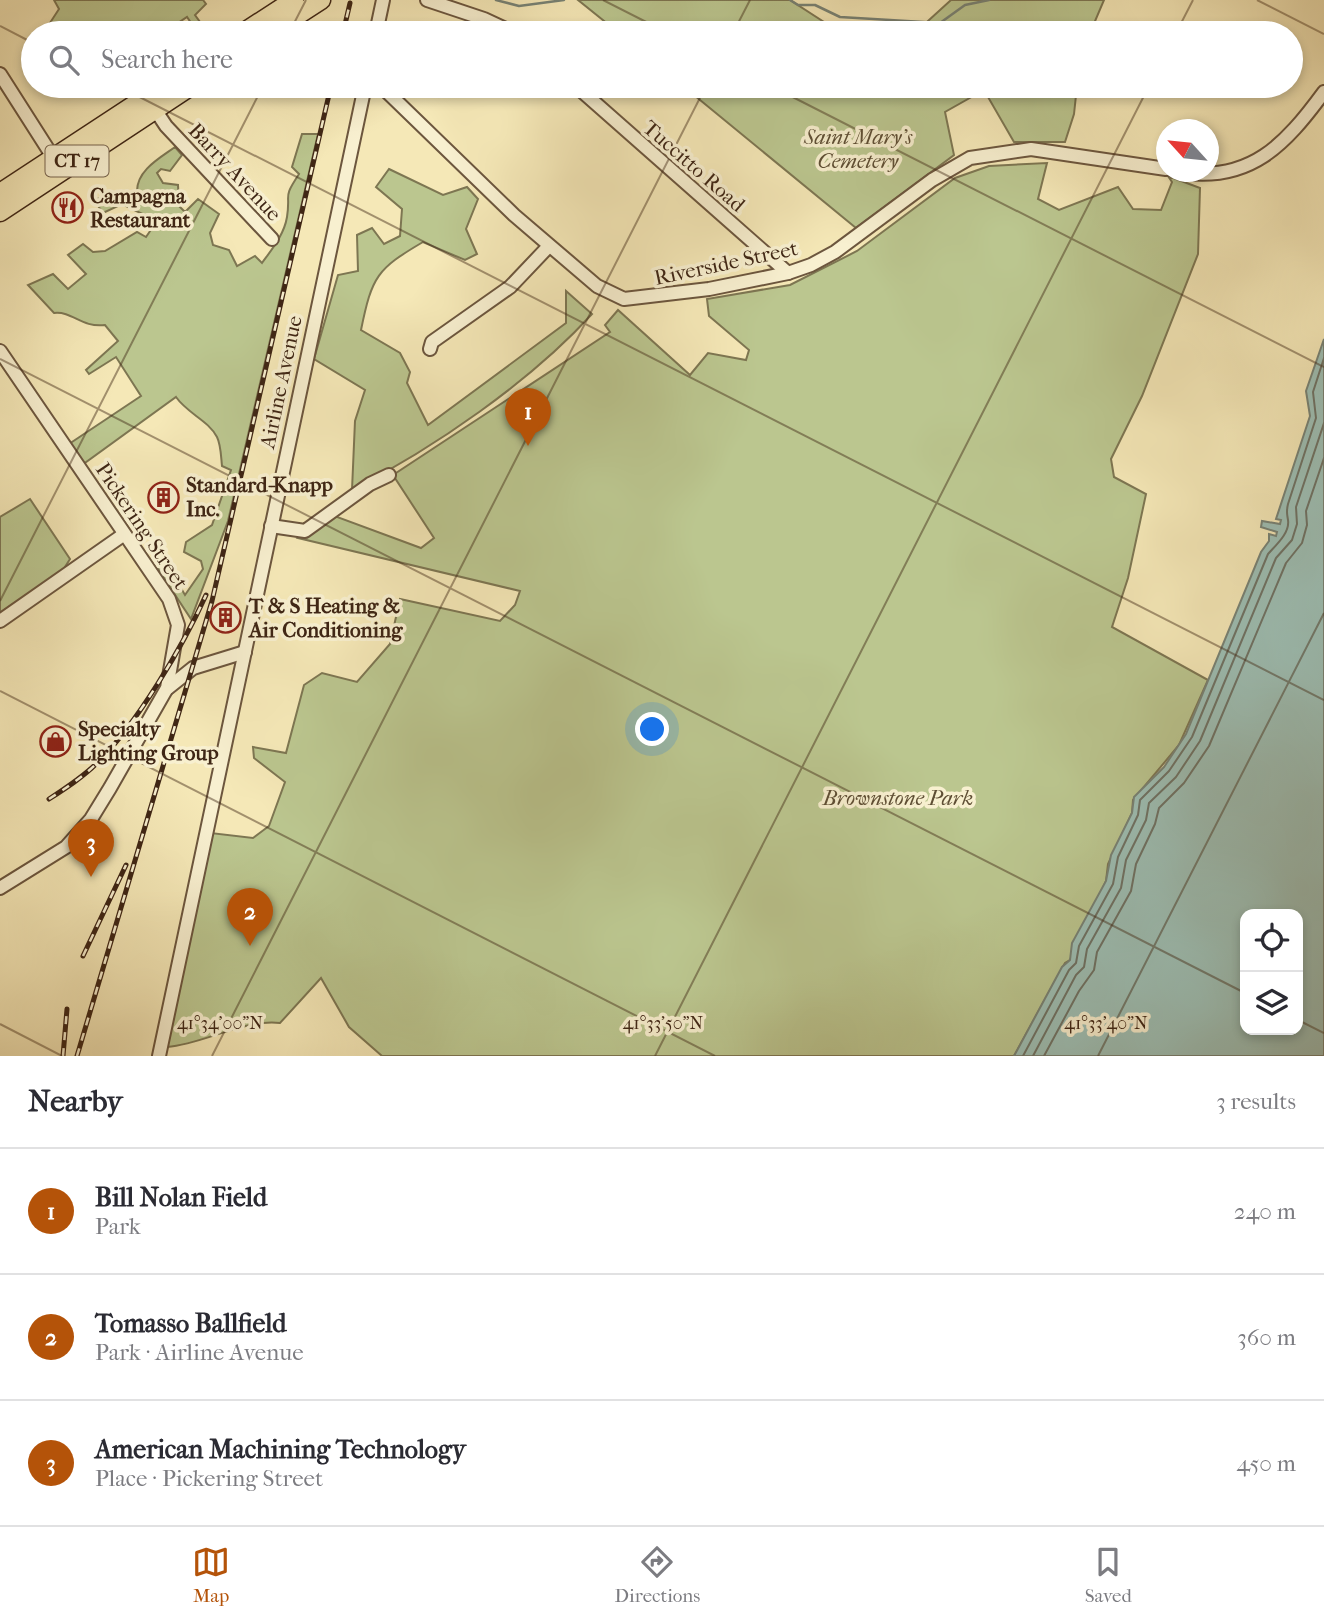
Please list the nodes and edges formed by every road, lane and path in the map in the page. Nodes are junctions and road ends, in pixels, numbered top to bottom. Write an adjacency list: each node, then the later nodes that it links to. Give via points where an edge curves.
1 (294, 0): 5 (highway)
2 (383, 0): 7 (street)
3 (427, 0): 8 (street)
4 (315, 2): 6 (highway)
5 (262, 21)
6 (287, 21)
7 (379, 21)
8 (488, 21)
9 (0, 74): 16 (street)
10 (1324, 92): 18 (street, via 1298,125 1257,159)
11 (154, 98): 16 (highway, CT 17)
12 (155, 98): 21 (street, Barry Avenue, via 166,126)
13 (362, 98): 27 (street, Airline Avenue)
14 (394, 98): 22 (street, Riverside Street)
15 (590, 98): 23 (street, Tuccitto Road)
16 (57, 164): 19 (highway, CT 17); 20 (highway, CT 17)
17 (1156, 167): 23 (street, Riverside Street, via 1031,149 970,158 932,180 835,252)
18 (1219, 174)
19 (0, 193)
20 (0, 212)
21 (272, 240)
22 (549, 246): 23 (street, Riverside Street, via 597,286 624,299 697,291); 24 (street, via 510,287 436,339)
23 (788, 273)
24 (430, 349)
25 (0, 351): 28 (street, Pickering Street)
26 (388, 475): 27 (street, via 305,531)
27 (271, 526): 30 (street, Airline Avenue)
28 (123, 535): 29 (street); 31 (street, Pickering Street, via 174,608 178,625)
29 (0, 621)
30 (245, 652): 32 (street); 35 (street, Airline Avenue)
31 (174, 653): 32 (street); 33 (street, Pickering Street)
32 (193, 668): 33 (street)
33 (167, 688): 34 (street, Pickering Street, via 81,832 56,854)
34 (0, 888)
35 (159, 1056)

